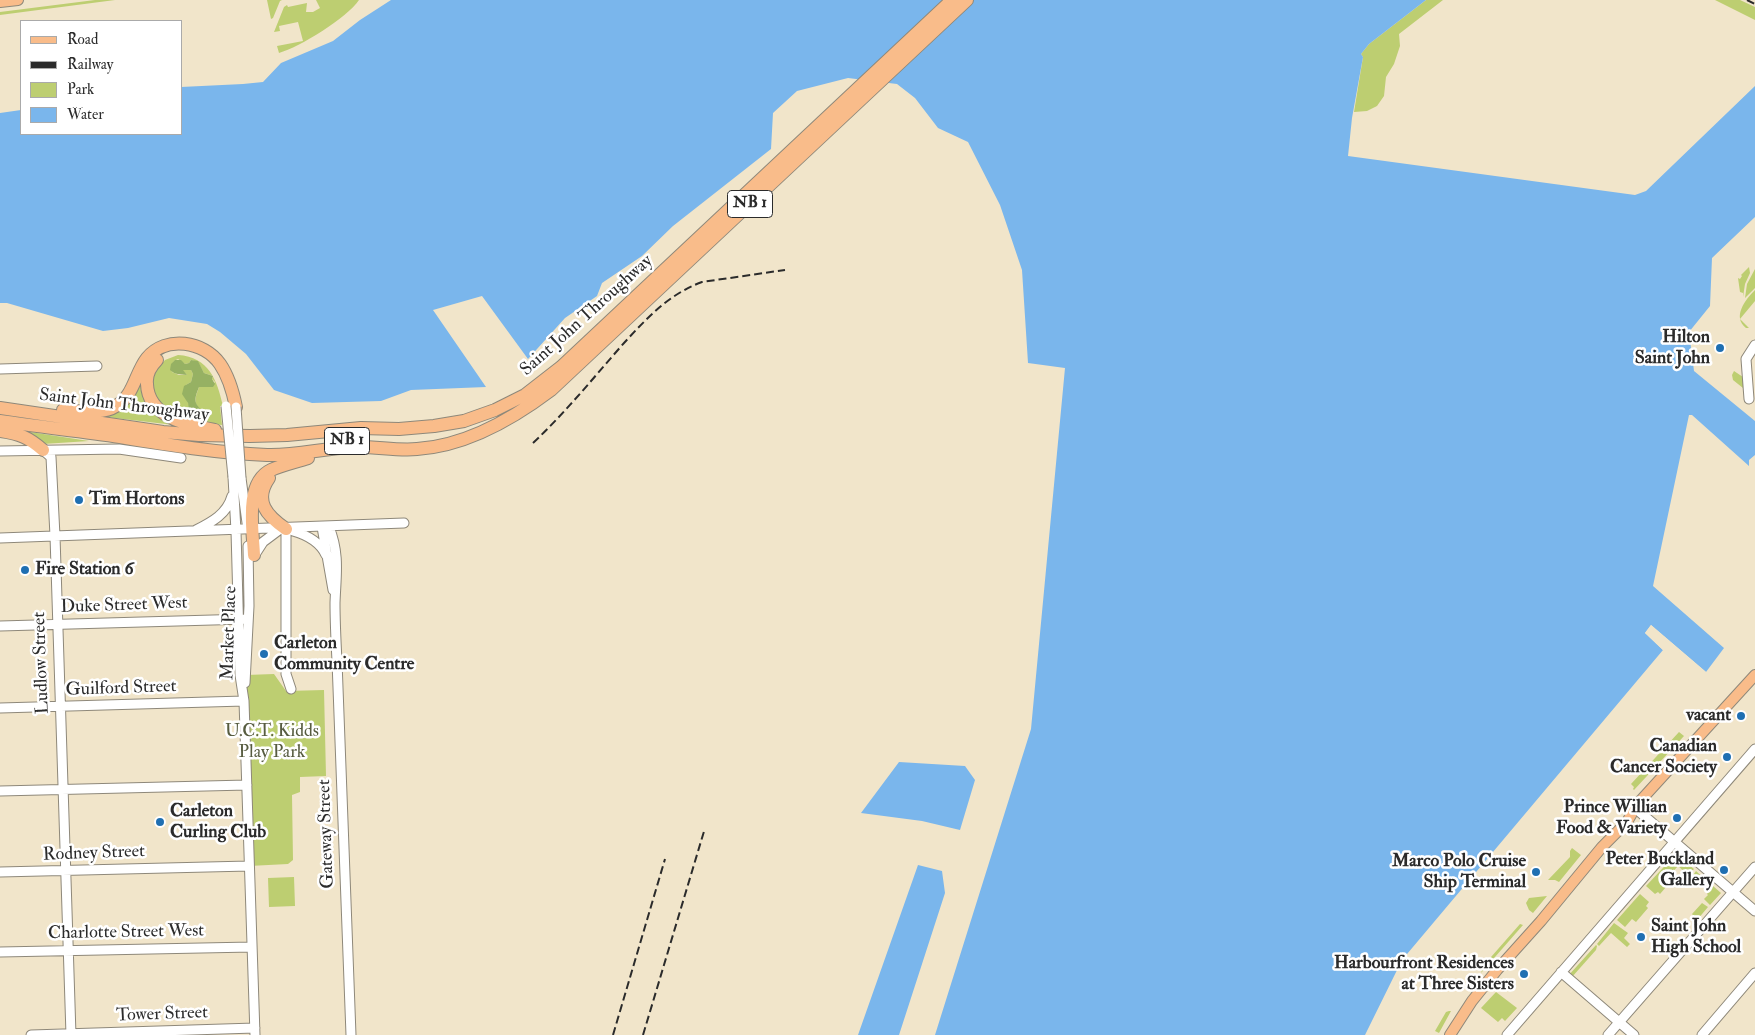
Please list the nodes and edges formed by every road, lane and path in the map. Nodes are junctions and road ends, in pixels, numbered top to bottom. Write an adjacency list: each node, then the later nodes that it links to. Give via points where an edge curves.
1 (18, 0): 4 (main road)
2 (952, 0): 8 (highway, Saint John Throughway / NB 1)
3 (967, 0): 8 (highway, Saint John Throughway / NB 1, via 551,390)
4 (0, 2)
5 (1755, 345): 9 (street, via 1746,359)
6 (97, 366): 7 (street)
7 (0, 369)
8 (528, 400): 13 (highway, Saint John Throughway / NB 1); 15 (highway, Saint John Throughway / NB 1, via 464,421 434,426)
9 (1749, 400)
10 (0, 407): 11 (highway, via 109,410 123,402 147,358 155,351 182,343 202,349 220,364 231,386); 15 (highway, Saint John Throughway / NB 1, via 163,432)
11 (231, 407): 15 (highway, via 216,374 197,355 170,352 150,368 147,388 150,398 163,413 181,422); 22 (street, Market Place, bridge)
12 (0, 421): 16 (highway, Saint John Throughway / NB 1)
13 (491, 427): 16 (highway, Saint John Throughway / NB 1, via 425,441 355,440 270,449); 18 (highway, Saint John Throughway / NB 1, via 462,440)
14 (0, 431): 17 (highway, via 34,440)
15 (250, 436)
16 (202, 449): 18 (highway, Saint John Throughway / NB 1, via 268,455 355,447)
17 (43, 450): 19 (street); 20 (street, via 119,449); 30 (street, Ludlow Street, via 51,457)
18 (400, 450): 21 (highway, via 329,453)
19 (0, 451)
20 (181, 458)
21 (282, 466): 26 (highway, via 264,486 262,500 268,514); 27 (highway, via 264,474 256,485)
22 (237, 477): 23 (street, Market Place); 27 (street, Market Place)
23 (233, 490): 28 (street, via 228,506 221,514); 29 (street, Market Place)
24 (404, 524): 25 (street)
25 (326, 527): 26 (street); 33 (street, Gateway Street); 34 (street, Gateway Street, via 336,548)
26 (283, 529): 27 (street); 32 (street, via 263,542); 33 (street, via 312,539); 41 (street, via 286,674)
27 (251, 530): 29 (street); 32 (highway); 35 (street, Market Place)
28 (193, 531): 29 (street); 30 (street)
29 (236, 531): 36 (street, Market Place)
30 (55, 536): 31 (street); 38 (street, Ludlow Street)
31 (0, 538)
32 (254, 555): 35 (street)
33 (329, 562): 34 (street, Gateway Street)
34 (335, 602): 68 (street, Gateway Street)
35 (248, 606): 37 (street, Market Place)
36 (238, 619): 37 (street, Duke Street West); 38 (street, Duke Street West); 42 (street, Market Place)
37 (248, 619): 42 (street, Market Place)
38 (56, 624): 39 (street, Duke Street West); 43 (street, Ludlow Street)
39 (0, 626)
40 (1754, 679): 49 (main road)
41 (291, 689)
42 (244, 697): 43 (street, Guilford Street); 46 (street)
43 (60, 707): 44 (street, Guilford Street); 47 (street, Ludlow Street)
44 (0, 708)
45 (1755, 749): 50 (street)
46 (247, 784): 47 (street); 51 (street)
47 (62, 789): 48 (street); 53 (street, Ludlow Street)
48 (0, 791)
49 (1635, 808): 50 (street); 69 (main road, via 1622,818 1602,847 1478,993)
50 (1673, 841): 55 (street); 60 (street)
51 (249, 866): 53 (street, Rodney Street); 57 (street)
52 (1755, 867): 55 (street)
53 (65, 871): 54 (street, Rodney Street); 58 (street, Ludlow Street)
54 (0, 872)
55 (1733, 892): 56 (street); 62 (street)
56 (1755, 911)
57 (252, 947): 58 (street, Charlotte Street West); 63 (street)
58 (68, 950): 59 (street, Charlotte Street West); 65 (street, Ludlow Street)
59 (0, 952)
60 (1561, 972): 62 (street); 70 (street)
61 (1755, 973): 73 (street)
62 (1619, 1022): 71 (street); 72 (street)
63 (255, 1031): 64 (street, Tower Street)
64 (170, 1033): 66 (street, Tower Street)
65 (71, 1034): 66 (street, Tower Street); 67 (street, Tower Street)
66 (155, 1034)
67 (31, 1035)
68 (351, 1035)
69 (1450, 1035)
70 (1507, 1035)
71 (1608, 1035)
72 (1634, 1035)
73 (1702, 1035)

